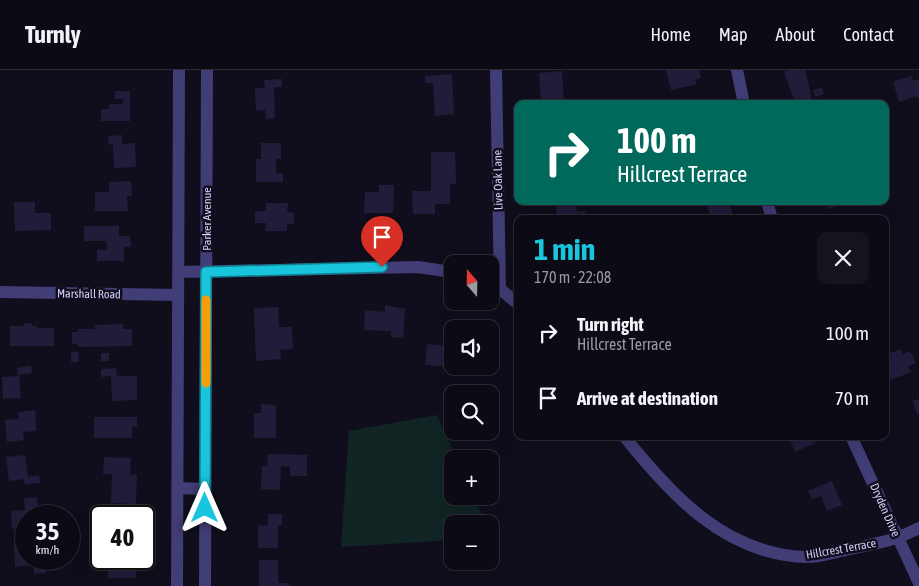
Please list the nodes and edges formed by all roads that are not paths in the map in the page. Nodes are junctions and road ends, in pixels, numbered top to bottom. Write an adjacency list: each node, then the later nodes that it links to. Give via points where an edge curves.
1 (179, 70): 8 (street)
2 (207, 70): 9 (street, Parker Avenue)
3 (496, 70): 6 (street, Live Oak Lane)
4 (736, 70): 5 (street)
5 (743, 100)
6 (495, 255)
7 (444, 271): 9 (street, via 418,267)
8 (178, 272): 9 (street); 12 (street)
9 (206, 272): 17 (street, Parker Avenue)
10 (499, 290): 13 (street)
11 (0, 292): 12 (street, Marshall Road)
12 (178, 295): 16 (street)
13 (514, 301)
14 (627, 440): 19 (street, Hillcrest Terrace, via 668,489 710,525 758,548 806,557)
15 (853, 440): 19 (street, Dryden Drive)
16 (177, 488): 17 (street); 21 (street)
17 (205, 488): 22 (street, Parker Avenue)
18 (919, 528): 19 (street, Hillcrest Terrace)
19 (898, 540): 20 (street, Dryden Drive)
20 (919, 583)
21 (177, 586)
22 (205, 586)

